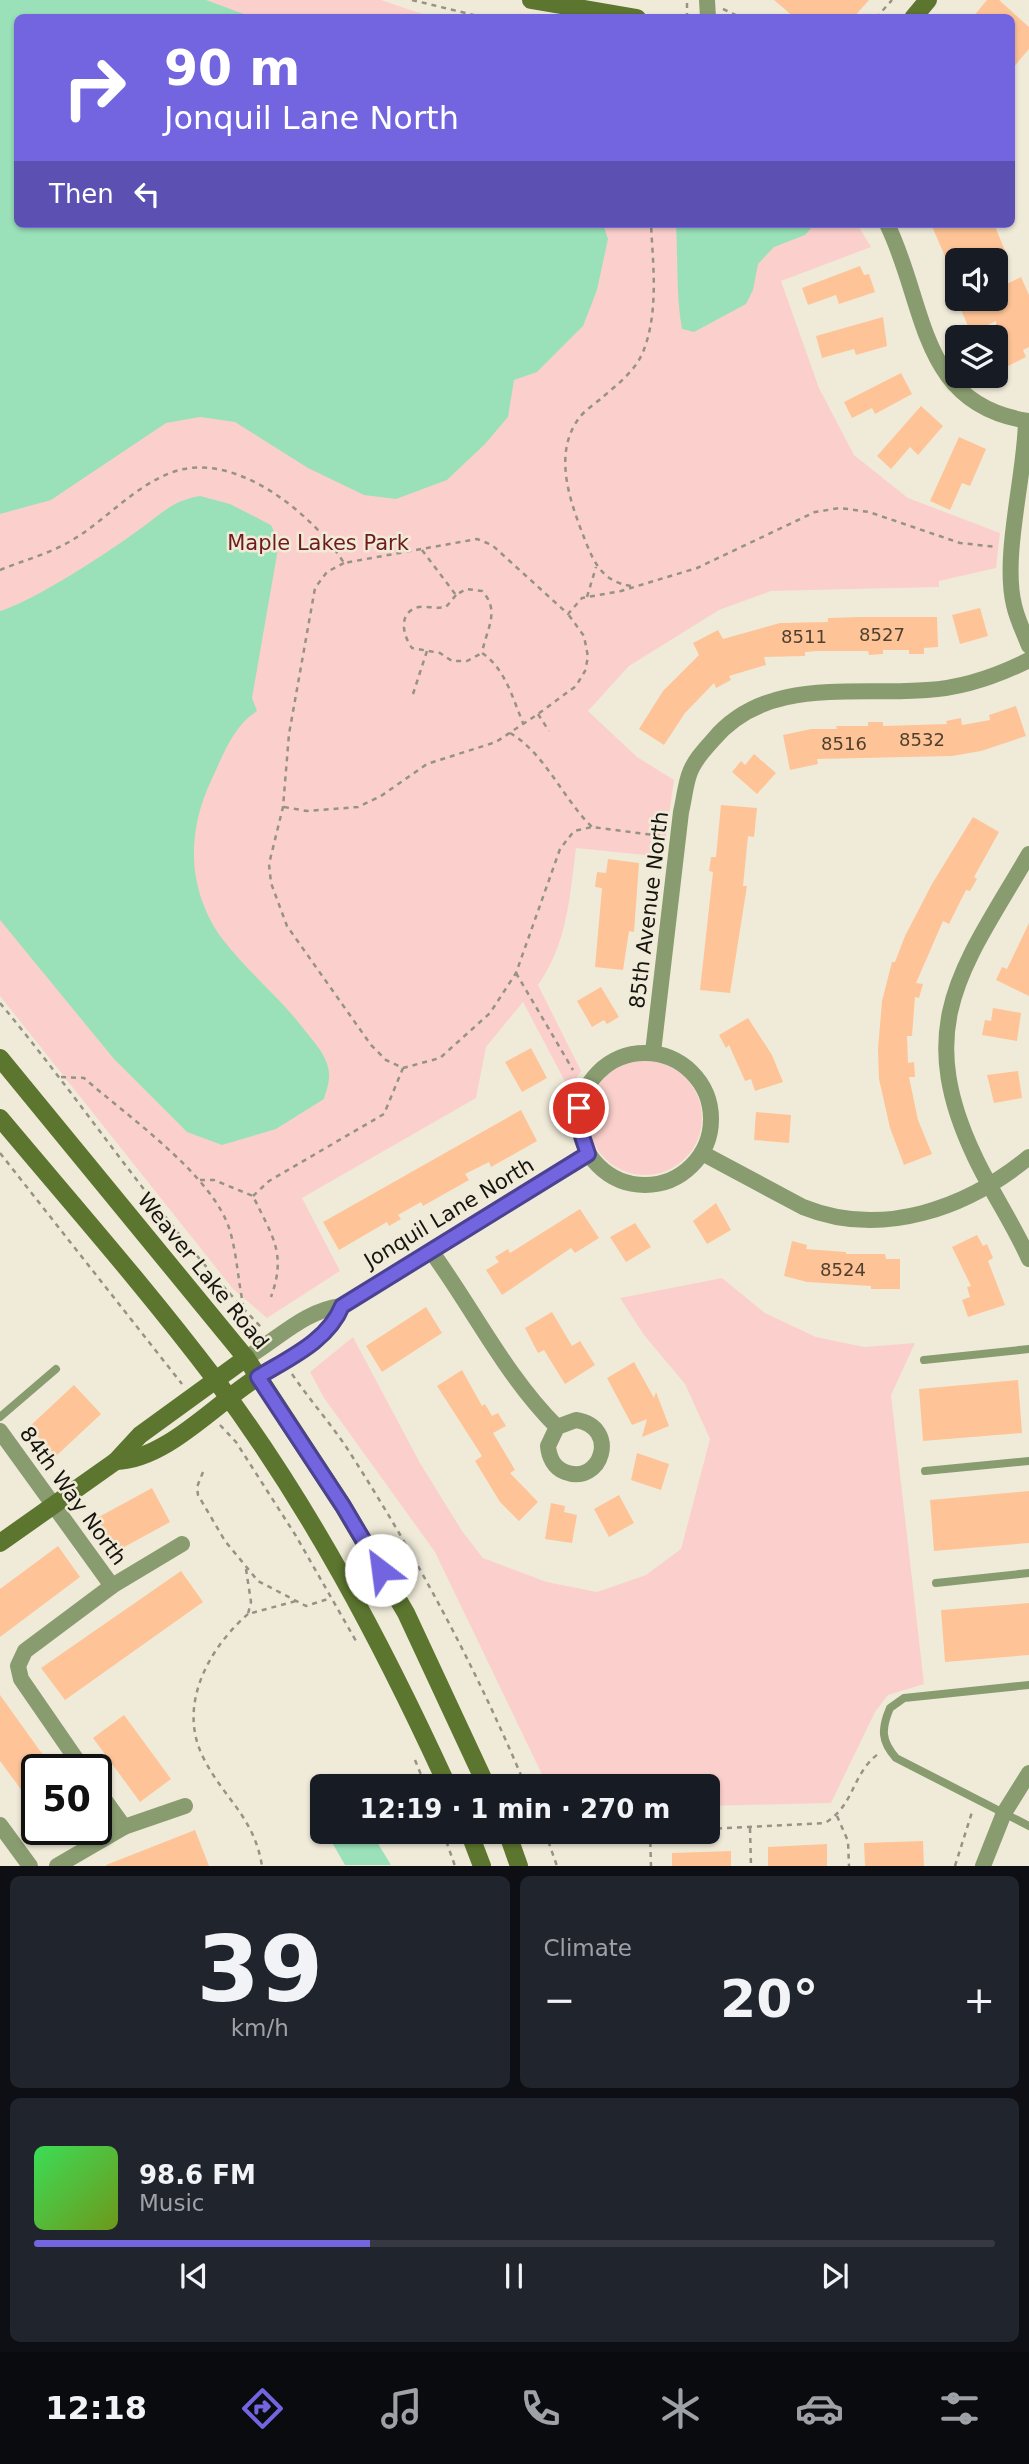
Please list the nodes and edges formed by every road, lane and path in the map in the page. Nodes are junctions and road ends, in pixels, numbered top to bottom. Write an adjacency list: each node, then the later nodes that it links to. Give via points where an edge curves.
1 (412, 0): 6 (path)
2 (531, 0): 7 (main road)
3 (892, 0): 9 (path)
4 (928, 0): 10 (main road)
5 (727, 10): 8 (path)
6 (470, 14)
7 (613, 14)
8 (735, 14)
9 (880, 14)
10 (916, 14)
11 (651, 228): 17 (path, via 653,303 642,354 629,374 579,418 566,446 571,505)
12 (889, 228): 13 (street, via 936,361 960,393 988,410)
13 (1028, 421): 14 (street)
14 (1013, 548): 19 (path, via 960,543 869,512 840,508 814,512 697,568); 23 (street, via 1014,606)
15 (422, 550): 16 (path); 20 (path); 22 (path, via 477,539 492,545)
16 (344, 563): 18 (path, via 333,544 275,493 205,466 176,471 142,489 69,542); 32 (path, via 327,572 315,588 289,734)
17 (596, 568): 19 (path, via 616,582); 21 (path)
18 (0, 570)
19 (634, 587): 21 (path)
20 (456, 595): 24 (path, via 446,607 419,607 408,613 403,637 412,648); 25 (path, via 466,589 482,591 491,600 494,614)
21 (587, 597): 22 (path)
22 (568, 614): 28 (path, via 584,636 585,671 576,686)
23 (1029, 646)
24 (427, 651): 25 (path, via 452,661 467,661); 27 (path)
25 (482, 653): 29 (path, via 503,677)
26 (1029, 660): 34 (street, 85th Avenue North, via 986,679 929,690 811,693 773,699 733,718 690,773)
27 (413, 694)
28 (538, 714): 29 (path); 30 (path)
29 (524, 724): 31 (path)
30 (549, 730)
31 (510, 733): 32 (path, via 496,742 427,764 358,807 307,811); 33 (path, via 526,742 573,809)
32 (283, 807): 40 (path, via 269,864 287,926 371,1045)
33 (592, 827): 34 (path); 36 (path, via 574,831 560,849)
34 (678, 839): 38 (street, 85th Avenue North)
35 (1029, 854): 49 (street, via 964,967 948,1021 945,1056 949,1088)
36 (516, 973): 40 (path, via 490,1013 440,1058); 41 (path)
37 (0, 1003): 42 (path)
38 (653, 1052): 45 (street, via 683,1065 705,1089 711,1121); 46 (street, via 618,1057 603,1066 583,1093 578,1124)
39 (0, 1058): 58 (main road, Weaver Lake Road)
40 (403, 1068): 50 (path, via 384,1114 269,1181)
41 (573, 1070)
42 (61, 1077): 48 (path, via 84,1078); 54 (path, via 178,1233)
43 (0, 1118): 64 (main road)
44 (0, 1153): 63 (path)
45 (702, 1153): 46 (street, via 688,1170 668,1182 646,1186 623,1182 603,1171); 49 (street, via 811,1210 870,1220 920,1214 971,1198)
46 (588, 1154): 51 (street, Jonquil Lane North)
47 (1029, 1157): 49 (street)
48 (200, 1180): 50 (path, via 214,1180); 54 (path, via 217,1201 230,1229)
49 (991, 1186): 52 (street)
50 (253, 1196): 53 (path, via 279,1259)
51 (431, 1251): 55 (street, Jonquil Lane North); 68 (street, via 508,1370)
52 (1029, 1259)
53 (271, 1297)
54 (243, 1306): 56 (path)
55 (342, 1306): 58 (street, Jonquil Lane North, via 307,1316); 62 (street, Jonquil Lane North, via 323,1334)
56 (267, 1332)
57 (1029, 1349): 59 (lane)
58 (246, 1359): 62 (main road, Weaver Lake Road); 64 (main road, Jonquil Lane North)
59 (924, 1360)
60 (56, 1369): 66 (lane)
61 (290, 1371): 93 (path, via 338,1435 408,1548)
62 (258, 1377): 65 (main road, Jonquil Lane North); 92 (main road, Weaver Lake Road, via 406,1613)
63 (179, 1380)
64 (215, 1380): 65 (main road); 70 (main road, Jonquil Lane North, via 127,1445)
65 (227, 1396): 70 (main road, Jonquil Lane North, via 161,1448 134,1461); 91 (main road, via 283,1478 360,1607)
66 (0, 1417)
67 (219, 1425): 81 (path, via 236,1442)
68 (557, 1427)
69 (0, 1431): 74 (street, 84th Way North)
70 (116, 1461): 74 (main road, Jonquil Lane North)
71 (1029, 1461): 73 (lane)
72 (203, 1472): 77 (path, via 198,1494)
73 (925, 1472)
74 (54, 1504): 75 (main road, Jonquil Lane North); 80 (street, 84th Way North)
75 (0, 1543)
76 (182, 1544): 80 (street)
77 (245, 1566): 82 (path, via 258,1581); 83 (path, via 250,1584)
78 (1029, 1573): 79 (lane)
79 (936, 1583)
80 (112, 1586): 88 (street, via 25,1651 18,1666 20,1679)
81 (332, 1598): 82 (path, via 306,1606); 84 (path)
82 (296, 1601): 83 (path)
83 (248, 1614): 111 (path, via 214,1652 197,1685 193,1725 202,1757 245,1816)
84 (361, 1650)
85 (1029, 1685): 86 (lane, via 904,1698 890,1709 884,1723)
86 (887, 1747): 94 (lane, via 896,1758); 98 (path, via 859,1775)
87 (411, 1751): 90 (path)
88 (72, 1754)
89 (1029, 1773): 97 (street)
90 (421, 1774)
91 (442, 1774)
92 (481, 1774)
93 (520, 1774)
94 (977, 1799): 97 (lane); 119 (path)
95 (185, 1806): 101 (street)
96 (112, 1810): 101 (street)
97 (1004, 1813): 100 (lane); 120 (street)
98 (836, 1816): 102 (path, via 825,1822); 118 (path, via 848,1841)
99 (0, 1825): 109 (street)
100 (1029, 1825)
101 (124, 1827): 110 (street)
102 (750, 1828): 103 (path); 117 (path)
103 (720, 1829)
104 (448, 1844): 112 (path)
105 (474, 1844): 113 (main road)
106 (511, 1844): 114 (main road)
107 (549, 1844): 115 (path)
108 (650, 1844): 116 (path)
109 (30, 1866)
110 (57, 1866)
111 (262, 1866)
112 (456, 1866)
113 (482, 1866)
114 (519, 1866)
115 (557, 1866)
116 (651, 1866)
117 (751, 1866)
118 (849, 1866)
119 (955, 1866)
120 (983, 1866)

